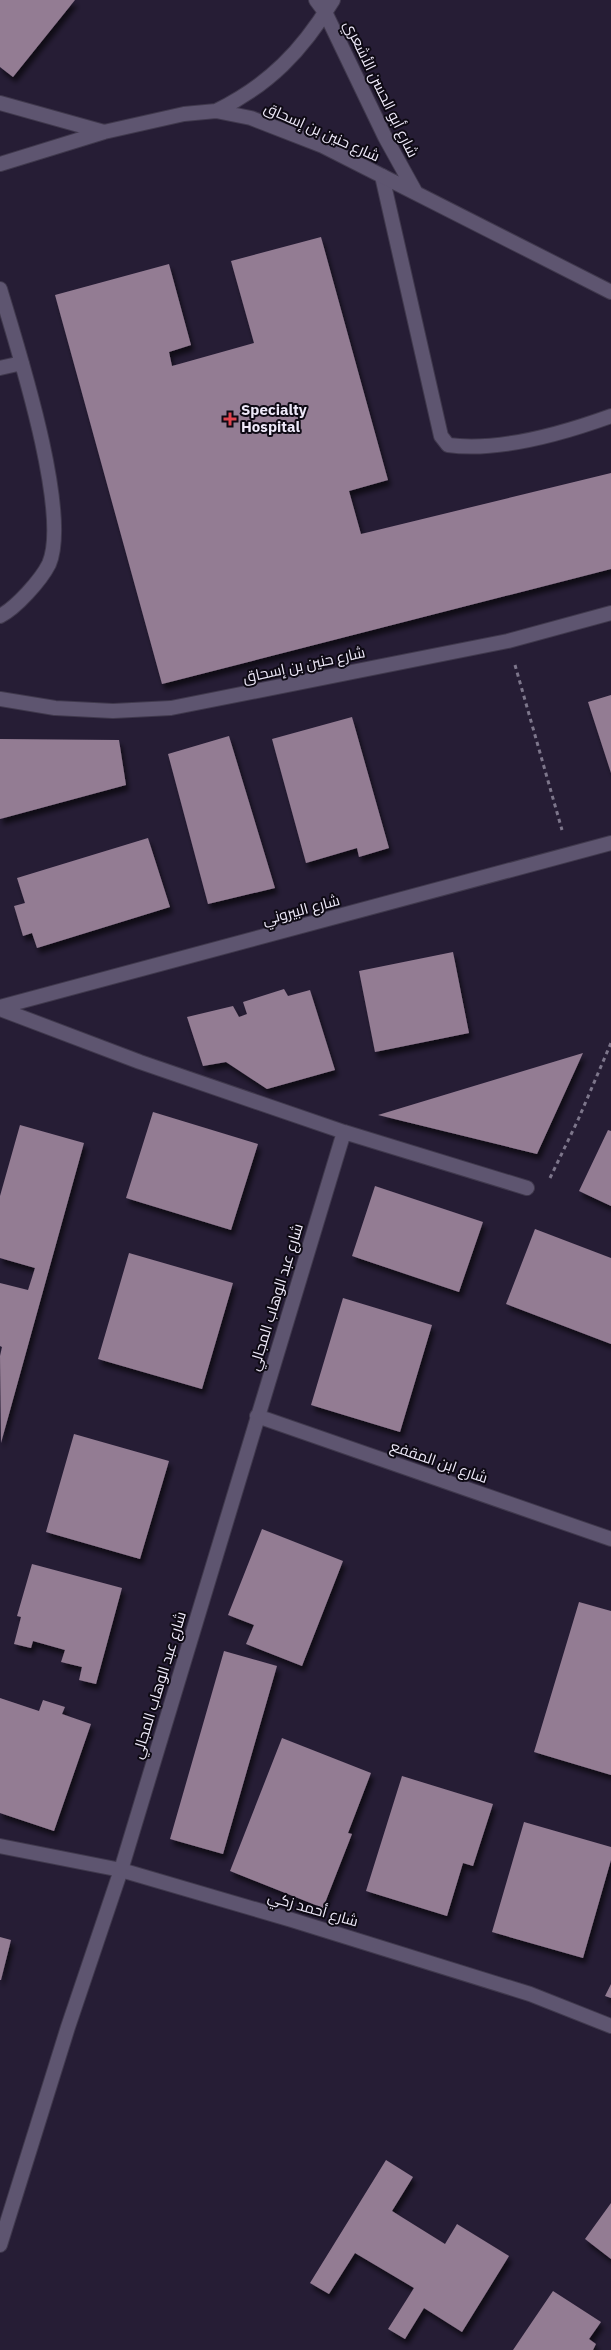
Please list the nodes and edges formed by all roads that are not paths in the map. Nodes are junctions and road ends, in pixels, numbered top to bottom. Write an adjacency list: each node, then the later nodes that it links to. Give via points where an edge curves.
1 (316, 0): 2 (street, شارع أبو الحسن الأشعري)
2 (329, 6): 4 (street, via 295,54 276,73 242,98); 8 (street, شارع أبو الحسن الأشعري, via 385,137)
3 (0, 103): 5 (street)
4 (216, 111): 5 (street, شارع حنين بن إسحاق, via 184,114); 7 (street, شارع حنين بن إسحاق, via 282,129)
5 (104, 132): 6 (street, شارع حنين بن إسحاق)
6 (0, 164)
7 (382, 176): 8 (street, شارع حنين بن إسحاق); 13 (street, via 441,436 448,445 489,446 570,431)
8 (416, 193): 10 (street, شارع حنين بن إسحاق)
9 (0, 289): 11 (street)
10 (607, 289)
11 (22, 363): 12 (street); 15 (street, via 55,521 49,563 9,611)
12 (0, 368)
13 (611, 416)
14 (611, 613): 16 (street, شارع حنين بن إسحاق, via 508,640 171,708 113,711 55,708)
15 (0, 616)
16 (0, 698)
17 (611, 843): 18 (street, شارع البيروني)
18 (0, 1008): 19 (street, via 140,1062)
19 (344, 1132): 20 (street); 21 (street, شارع عبد الوهاب المجالي)
20 (527, 1188)
21 (257, 1416): 22 (street, شارع ابن المقفع); 24 (street, شارع عبد الوهاب المجالي)
22 (611, 1538)
23 (0, 1846): 24 (street, شارع أحمد زكي)
24 (121, 1870): 25 (street, شارع أحمد زكي, via 369,1942 530,1994); 26 (street, شارع عبد الوهاب المجالي)
25 (611, 2026)
26 (0, 2245)

